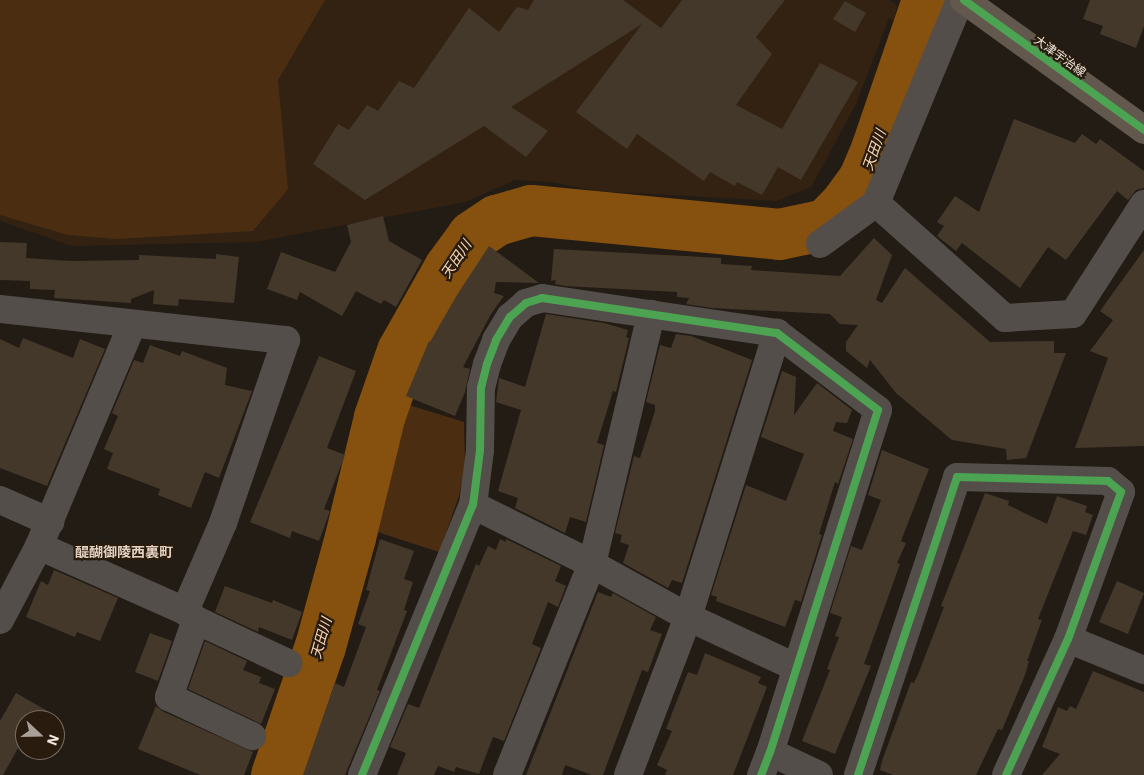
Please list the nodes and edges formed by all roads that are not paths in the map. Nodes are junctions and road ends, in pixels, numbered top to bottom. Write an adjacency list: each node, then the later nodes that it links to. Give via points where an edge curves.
1 (960, 0): 4 (street)
2 (964, 0): 3 (main road, 大津宇治線)
3 (1144, 130)
4 (876, 203): 5 (street, via 1005,318 1073,314); 6 (street)
5 (1144, 204)
6 (820, 244)
7 (0, 310): 9 (street)
8 (651, 314): 10 (street); 13 (street, via 542,298 526,303 510,317 496,340 481,388 480,450); 16 (street)
9 (132, 325): 14 (street); 17 (street, via 286,340)
10 (777, 333): 18 (street); 22 (street, via 878,410)
11 (1133, 495): 20 (street); 30 (street, via 1108,481 956,477)
12 (0, 500): 14 (street)
13 (473, 505): 16 (street); 26 (street)
14 (50, 522): 15 (street)
15 (39, 546): 17 (street); 19 (street)
16 (592, 564): 18 (street); 27 (street)
17 (190, 616): 21 (street); 24 (street, via 169,697)
18 (688, 617): 22 (street); 28 (street)
19 (0, 620)
20 (1068, 638): 23 (street); 31 (street)
21 (288, 663)
22 (795, 668): 25 (street)
23 (1144, 670)
24 (252, 736)
25 (766, 764): 29 (street)
26 (362, 775)
27 (507, 775)
28 (628, 775)
29 (819, 775)
30 (858, 775)
31 (1006, 775)

